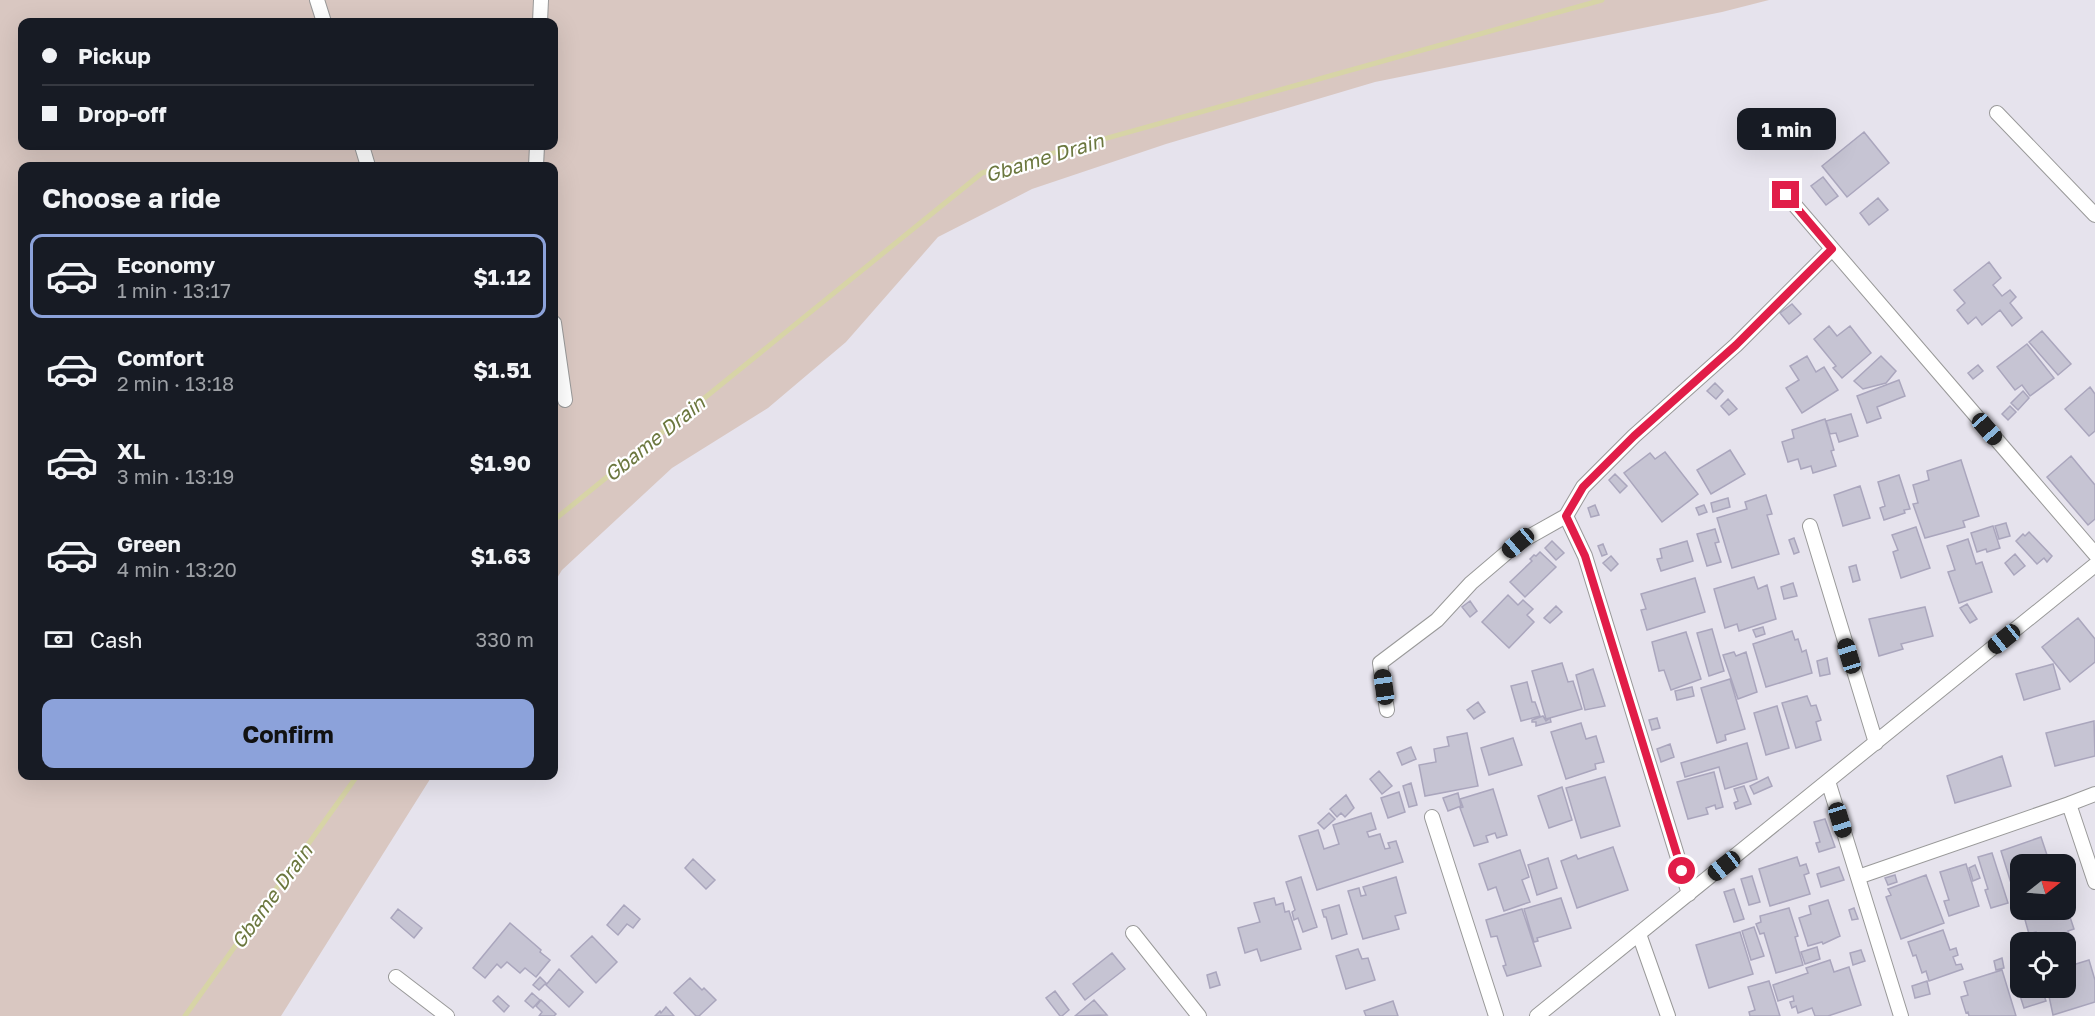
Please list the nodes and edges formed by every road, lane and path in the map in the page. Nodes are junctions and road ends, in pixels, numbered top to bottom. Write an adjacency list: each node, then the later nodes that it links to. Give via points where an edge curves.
1 (317, 0): 3 (street)
2 (541, 0): 4 (street)
3 (323, 18)
4 (540, 18)
5 (1997, 113): 7 (street)
6 (1786, 195): 8 (street)
7 (2095, 215)
8 (1832, 249): 11 (street, via 1736,345 1583,487); 13 (street)
9 (558, 351): 10 (street)
10 (565, 400)
11 (1566, 516): 15 (street, via 1518,543 1471,583 1437,620 1380,663); 23 (street, via 1585,556)
12 (1810, 526): 16 (street)
13 (2095, 554)
14 (2095, 566): 16 (street)
15 (1387, 710)
16 (1876, 743): 17 (street)
17 (1828, 781): 21 (street); 23 (street)
18 (2095, 794): 19 (street)
19 (2069, 804): 21 (street); 22 (street)
20 (1432, 818): 29 (street)
21 (1858, 877): 32 (street)
22 (2095, 882)
23 (1689, 894): 25 (street)
24 (1133, 933): 28 (street)
25 (1639, 934): 30 (street); 31 (street)
26 (396, 977): 27 (street)
27 (447, 1016)
28 (1199, 1016)
29 (1496, 1016)
30 (1538, 1016)
31 (1668, 1016)
32 (1900, 1016)

